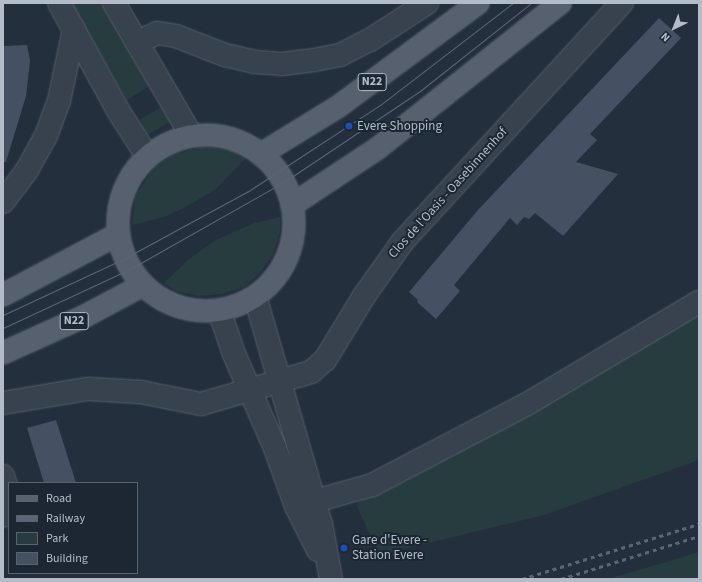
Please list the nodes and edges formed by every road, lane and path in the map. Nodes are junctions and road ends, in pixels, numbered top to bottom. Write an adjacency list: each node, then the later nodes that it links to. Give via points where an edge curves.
1 (59, 3): 7 (street)
2 (114, 3): 8 (street)
3 (428, 3): 8 (street, via 411,16 340,55 314,60 282,64 255,62 225,55 176,36 157,33)
4 (478, 3): 10 (main road, N22, via 339,106)
5 (560, 3): 13 (main road, via 378,148)
6 (622, 3): 21 (street, Clos de l'Oasis - Oasebinnenhof, via 403,241 367,290 325,360 311,372)
7 (74, 30): 11 (street, via 119,112); 12 (street, via 59,101 46,136 27,170)
8 (138, 42): 9 (street)
9 (191, 135): 10 (main road, via 216,135 240,141); 11 (main road, via 168,142)
10 (261, 154): 13 (main road, via 278,172)
11 (147, 156): 14 (main road, via 133,172 123,191 118,212)
12 (3, 202)
13 (292, 205): 17 (main road, via 294,231 288,256 275,278)
14 (118, 234): 15 (main road, via 125,258); 16 (main road)
15 (143, 285): 19 (main road, via 159,298 178,307 198,311); 20 (main road, N22, via 85,316)
16 (3, 295)
17 (256, 296): 19 (main road, via 238,305); 21 (street)
18 (699, 302): 25 (street, via 527,404 372,485)
19 (219, 310): 22 (street)
20 (3, 353)
21 (282, 381): 22 (street, Clos de l'Oasis - Oasebinnenhof); 25 (street)
22 (250, 390): 23 (street, Clos de l'Oasis - Oasebinnenhof, via 201,404 141,392 88,389); 25 (street, via 275,448)
23 (3, 403)
24 (3, 476): 26 (street, via 7,489)
25 (305, 504): 27 (street)
26 (3, 516)
27 (331, 578)

